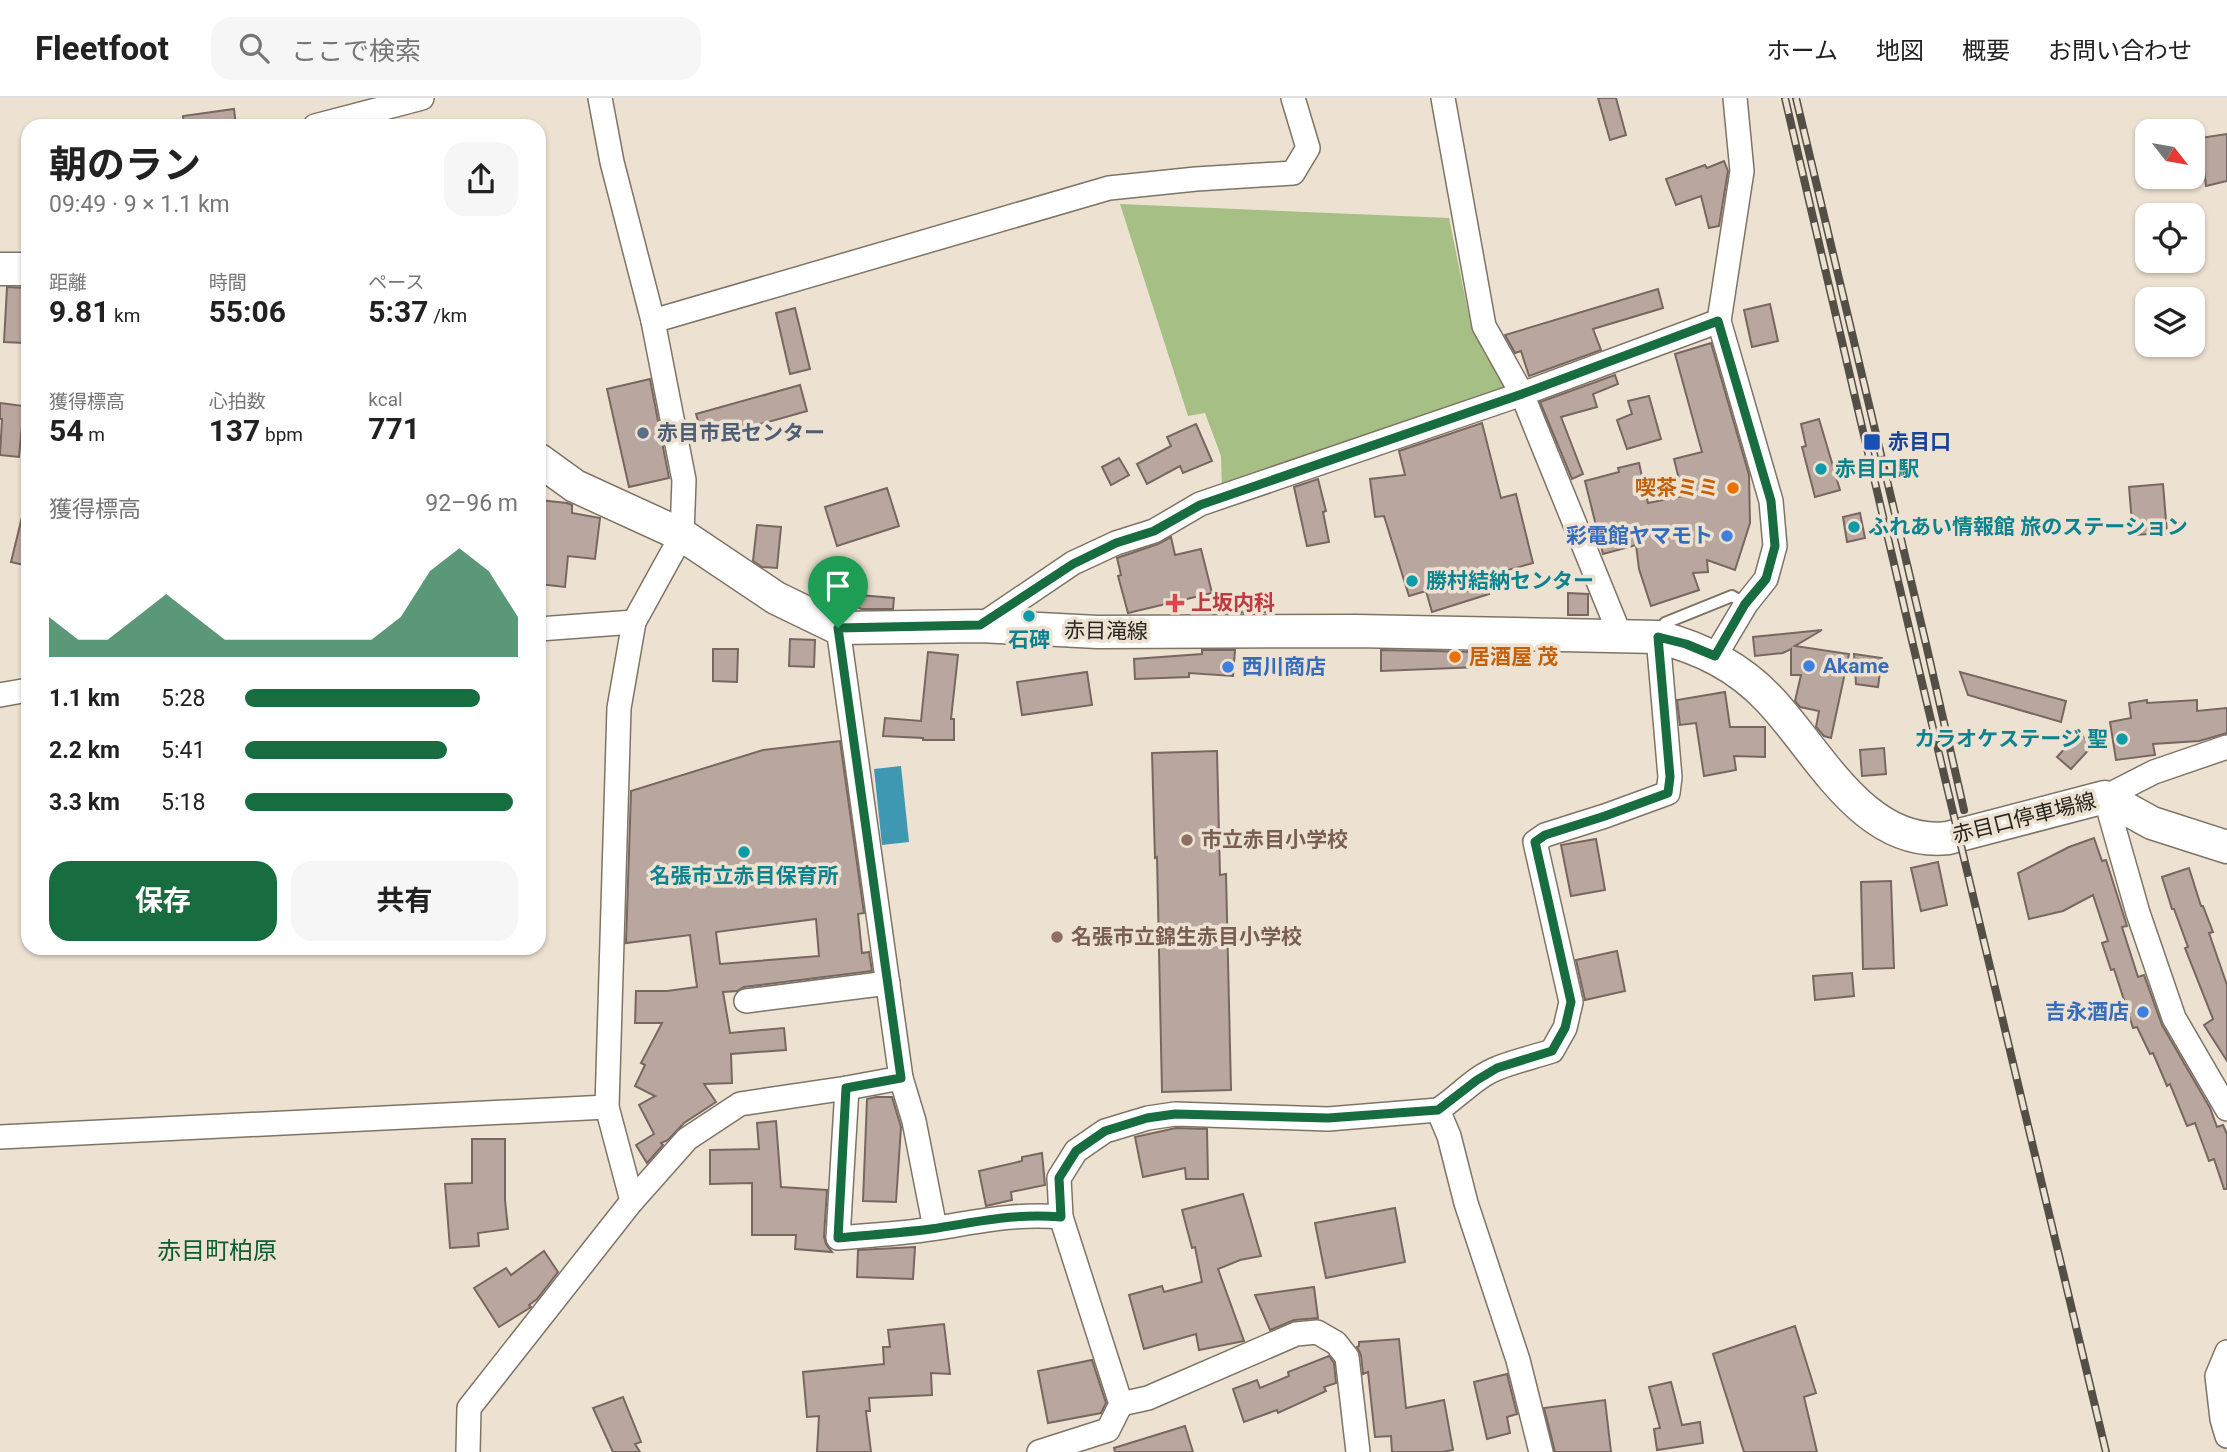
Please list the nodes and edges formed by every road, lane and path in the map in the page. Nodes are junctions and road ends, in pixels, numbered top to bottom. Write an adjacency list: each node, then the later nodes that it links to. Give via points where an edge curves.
1 (422, 98): 6 (street)
2 (600, 98): 9 (street)
3 (1293, 98): 9 (street, via 1308,148 1293,173 1110,188)
4 (1443, 98): 11 (street, via 1484,326)
5 (1735, 98): 10 (street, via 1742,171)
6 (342, 119)
7 (0, 269): 8 (main road)
8 (21, 269)
9 (653, 321): 13 (street, via 684,480)
10 (1718, 321): 11 (street); 14 (street, via 1771,501 1775,546 1766,579)
11 (1522, 394): 16 (street, via 1200,505 1154,531 1073,564); 19 (street)
12 (546, 465): 13 (main road, 赤目滝線, via 575,486)
13 (682, 535): 15 (street); 18 (main road, 赤目滝線, via 776,598)
14 (1745, 604): 20 (lane, via 1732,596 1665,623); 21 (street)
15 (634, 622): 17 (street); 31 (street, via 619,708)
16 (980, 625): 18 (main road, 赤目滝線); 19 (main road, 赤目滝線, via 1097,632)
17 (546, 628)
18 (838, 628): 27 (street)
19 (1620, 635): 20 (main road, 赤目滝線)
20 (1658, 637): 21 (main road, 赤目滝線); 33 (street, via 1668,793 1535,842 1571,1002 1565,1028 1552,1051 1497,1068)
21 (1715, 656): 25 (main road, 赤目口停車場線, via 1769,698 1856,804 1911,836 1948,838)
22 (21, 691): 23 (street)
23 (0, 695)
24 (2227, 747): 25 (street, via 2154,772)
25 (2105, 797): 26 (main road, 赤目口停車場線, via 2152,823); 32 (street, via 2174,1018)
26 (2227, 847)
27 (888, 984): 28 (street); 29 (street)
28 (746, 1001)
29 (901, 1078): 30 (street); 37 (street)
30 (846, 1088): 35 (street, via 740,1104 687,1139); 37 (street, via 838,1238)
31 (607, 1107): 34 (street); 35 (street)
32 (2227, 1109)
33 (1438, 1110): 36 (street, via 1328,1118 1175,1114 1147,1118 1105,1131 1076,1151 1059,1178); 44 (street, via 1518,1360)
34 (0, 1137)
35 (632, 1201): 41 (street, via 469,1408)
36 (1061, 1217): 37 (street, via 1030,1214); 39 (street)
37 (935, 1228)
38 (2227, 1352): 40 (street, via 2217,1376)
39 (1121, 1404): 42 (street, via 1108,1430); 43 (street, via 1148,1398 1296,1334 1317,1332 1336,1343 1347,1357)
40 (2227, 1436)
41 (468, 1452)
42 (1039, 1452)
43 (1358, 1452)
44 (1541, 1452)

